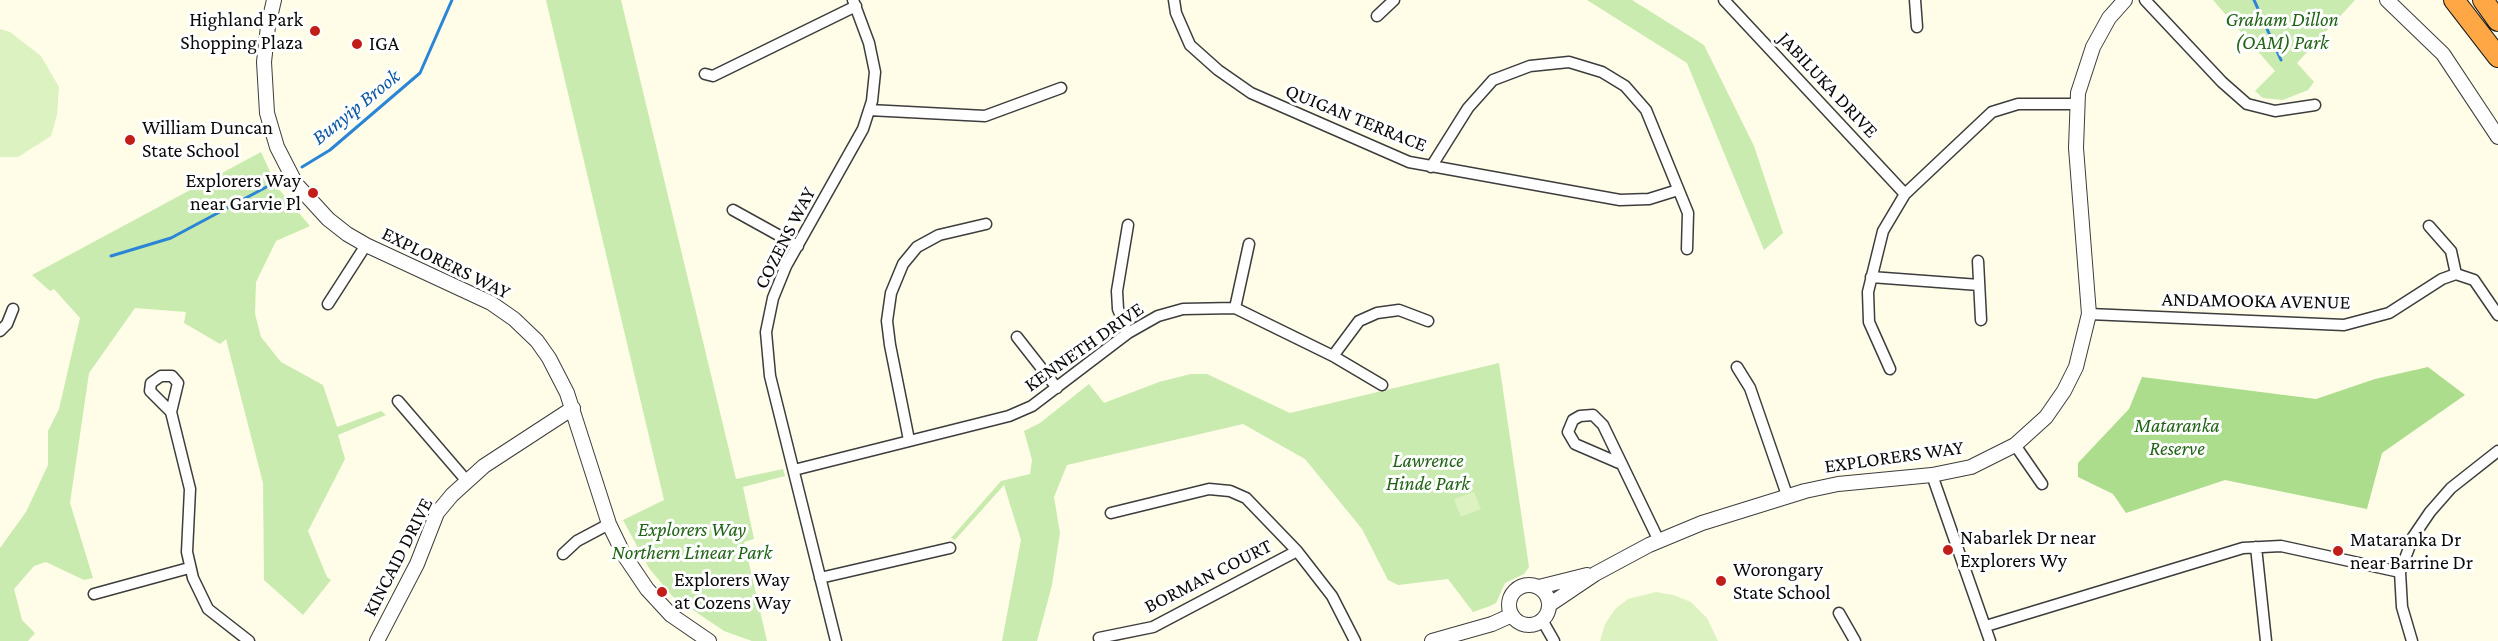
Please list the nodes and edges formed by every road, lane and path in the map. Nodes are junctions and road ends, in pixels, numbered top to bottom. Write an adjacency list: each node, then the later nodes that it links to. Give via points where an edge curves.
1 (274, 0): 30 (street, EXPLORERS WAY, via 264,62 267,113 276,147 310,201 338,228)
2 (1174, 0): 22 (street, QUIGAN TERRACE, via 1190,45 1251,93)
3 (1394, 0): 12 (street)
4 (1724, 0): 24 (street, JABILUKA DRIVE)
5 (1915, 0): 14 (street)
6 (2125, 0): 18 (street, EXPLORERS WAY, via 2109,18 2093,47)
7 (2145, 0): 19 (street, via 2228,89 2247,104 2276,111)
8 (2386, 0): 21 (street, via 2443,54)
9 (2454, 0): 15 (highway)
10 (2482, 0): 13 (highway)
11 (855, 3): 16 (street, via 713,76); 20 (street, COZENS WAY, via 875,72)
12 (1377, 16)
13 (2498, 21)
14 (1917, 27)
15 (2498, 57)
16 (705, 74)
17 (1061, 88): 20 (street, via 985,116)
18 (2076, 104): 24 (street, via 2018,104 1992,112); 40 (street, EXPLORERS WAY)
19 (2315, 105)
20 (869, 110): 31 (street, COZENS WAY, via 863,129)
21 (2498, 137)
22 (1431, 168): 23 (street, QUIGAN TERRACE, via 1620,200 1649,199); 23 (street, via 1468,108 1493,80 1530,66 1569,62 1602,72 1625,86 1646,110)
23 (1678, 190): 32 (street, via 1688,213)
24 (1905, 194): 35 (street, via 1883,231)
25 (733, 210): 31 (street)
26 (986, 224): 55 (street, via 939,235 917,247 903,264 891,292 887,321)
27 (1128, 225): 45 (street, via 1117,291 1118,309)
28 (2429, 226): 34 (street, via 2451,251)
29 (1249, 244): 38 (street)
30 (366, 245): 37 (street); 53 (street, EXPLORERS WAY, via 491,303 514,319 549,358)
31 (798, 246): 59 (street, COZENS WAY, via 773,298 766,332 771,376)
32 (1688, 249)
33 (1978, 261): 36 (street)
34 (2456, 273): 40 (street, ANDAMOOKA AVENUE, via 2389,314 2344,325); 41 (street, via 2474,280)
35 (1871, 277): 36 (street); 49 (street, via 1869,322)
36 (1979, 285): 42 (street)
37 (328, 304)
38 (1235, 308): 45 (street, KENNETH DRIVE, via 1183,309 1158,316); 47 (street, KENNETH DRIVE)
39 (13, 309): 44 (street)
40 (2089, 314): 56 (street, EXPLORERS WAY, via 2080,357 2064,392 2046,417)
41 (2498, 315)
42 (1981, 320)
43 (1428, 321): 47 (street, via 1399,310 1377,313 1359,321)
44 (0, 331)
45 (1128, 333): 51 (street, KENNETH DRIVE)
46 (1017, 337): 51 (street)
47 (1333, 356): 50 (street, KENNETH DRIVE)
48 (1737, 367): 63 (street, via 1750,388)
49 (1890, 369)
50 (1382, 385)
51 (1057, 388): 55 (street, KENNETH DRIVE, via 1009,416)
52 (398, 401): 61 (street)
53 (573, 408): 61 (street, KINCAID DRIVE); 65 (street, EXPLORERS WAY)
54 (171, 412): 71 (street, via 190,489)
55 (909, 440): 59 (street, KENNETH DRIVE)
56 (2015, 445): 60 (street, EXPLORERS WAY, via 1981,463); 62 (street)
57 (2498, 451): 72 (street, via 2451,488 2430,512 2413,537)
58 (1619, 463): 58 (street, via 1598,419 1588,414 1573,420 1568,432 1575,444); 66 (street)
59 (794, 470): 74 (street, COZENS WAY)
60 (1932, 475): 63 (street, EXPLORERS WAY, via 1838,484); 81 (street)
61 (466, 480): 85 (street, KINCAID DRIVE, via 437,513 417,564)
62 (2042, 484)
63 (1786, 495): 66 (street, EXPLORERS WAY)
64 (1111, 513): 69 (street, via 1209,489 1230,491 1246,498)
65 (609, 524): 70 (street, via 577,541); 86 (street, EXPLORERS WAY, via 624,555 660,604)
66 (1659, 541): 73 (street, EXPLORERS WAY)
67 (2256, 547): 72 (street, via 2281,546); 81 (street, via 2226,551); 83 (street)
68 (950, 548): 74 (street)
69 (1297, 551): 82 (street, BORMAN COURT, via 1153,627); 88 (street, via 1332,596)
70 (564, 554)
71 (189, 568): 76 (street); 84 (street, via 208,609)
72 (2400, 572): 93 (street, via 2402,607)
73 (1595, 574): 75 (street, EXPLORERS WAY); 77 (street, EXPLORERS WAY)
74 (820, 578): 87 (street, COZENS WAY)
75 (1539, 587): 77 (street); 79 (street, EXPLORERS WAY, via 1517,588 1509,601)
76 (94, 594)
77 (1549, 605): 80 (street)
78 (1839, 613): 91 (street)
79 (1512, 615): 80 (street, via 1524,624); 89 (street)
80 (1542, 620): 90 (street)
81 (1986, 626): 92 (street)
82 (1099, 638)
83 (2262, 640)
84 (249, 641)
85 (377, 641)
86 (709, 641)
87 (836, 641)
88 (1355, 641)
89 (1432, 641)
90 (1554, 641)
91 (1855, 641)
92 (1990, 641)
93 (2412, 641)

